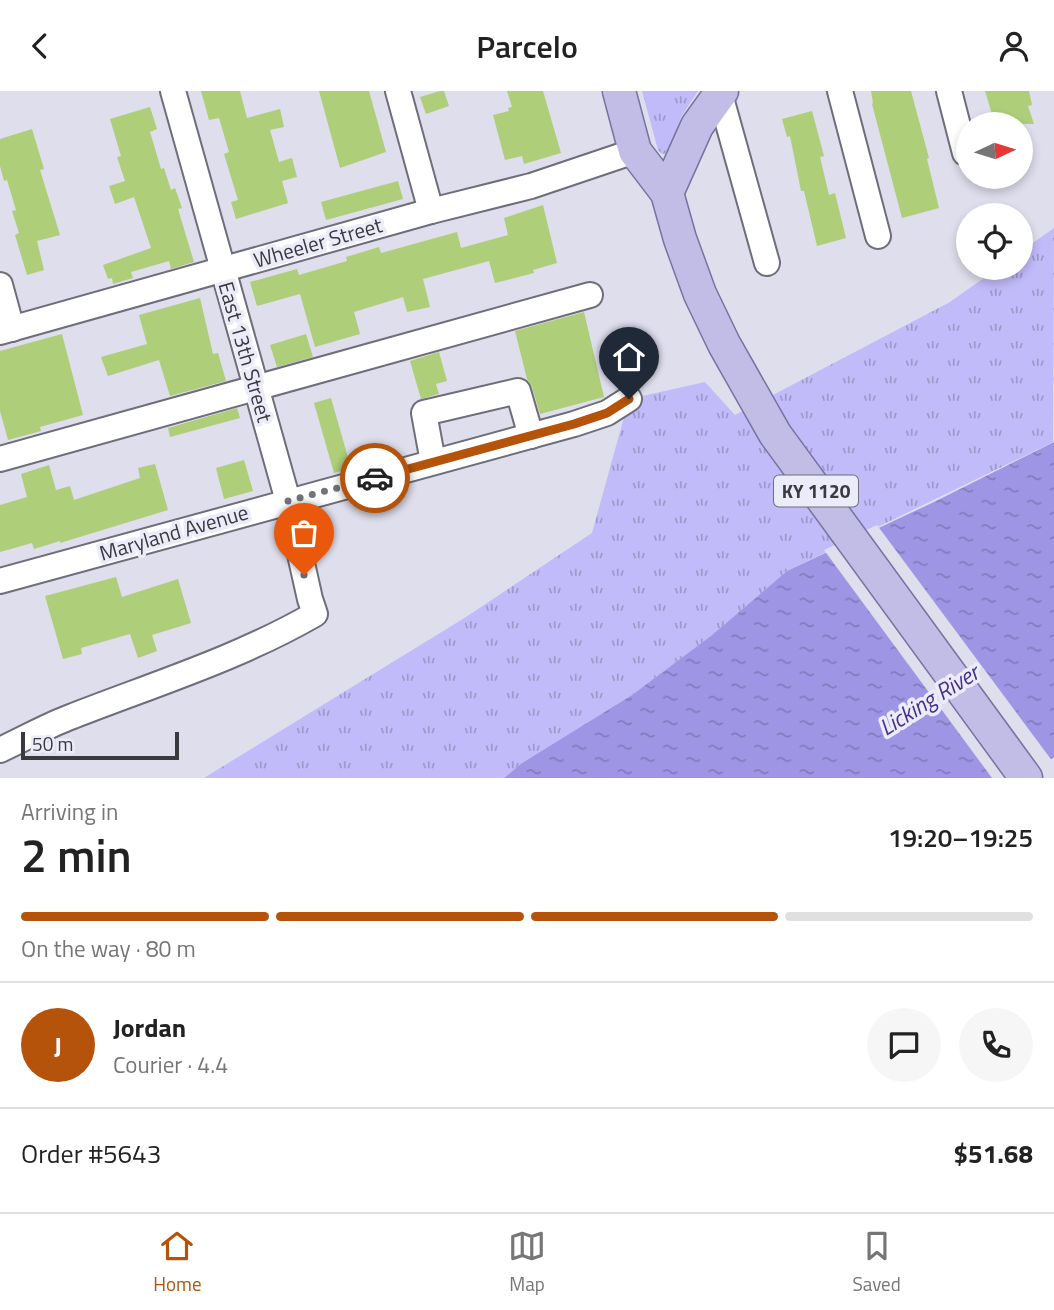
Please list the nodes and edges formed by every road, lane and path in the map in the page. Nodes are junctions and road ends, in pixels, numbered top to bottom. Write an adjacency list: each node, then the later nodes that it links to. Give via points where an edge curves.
1 (173, 91): 13 (street, East 13th Street)
2 (398, 91): 10 (street)
3 (619, 91): 8 (main road, KY 1120)
4 (840, 91): 11 (street)
5 (949, 91): 7 (street)
6 (720, 92): 9 (main road, via 697,126); 12 (street)
7 (956, 118)
8 (635, 151): 9 (main road, KY 1120); 10 (street, Wheeler Street, via 531,186)
9 (667, 193): 25 (main road, KY 1120, via 701,294 775,434)
10 (431, 211): 13 (street, Wheeler Street)
11 (878, 236)
12 (767, 263)
13 (222, 269): 16 (street, Wheeler Street); 17 (street, East 13th Street)
14 (0, 285): 16 (street)
15 (590, 295): 17 (street)
16 (6, 331)
17 (254, 387): 20 (street); 22 (street, East 13th Street)
18 (629, 399): 19 (street, Maryland Avenue, via 607,413)
19 (531, 436): 21 (street, Maryland Avenue); 21 (street, via 519,391 424,413)
20 (0, 459)
21 (433, 462): 22 (street, Maryland Avenue)
22 (288, 501): 23 (street, Maryland Avenue); 24 (street, East 13th Street, via 316,614 279,635 70,717)
23 (0, 582)
24 (0, 750)
25 (1026, 778)

